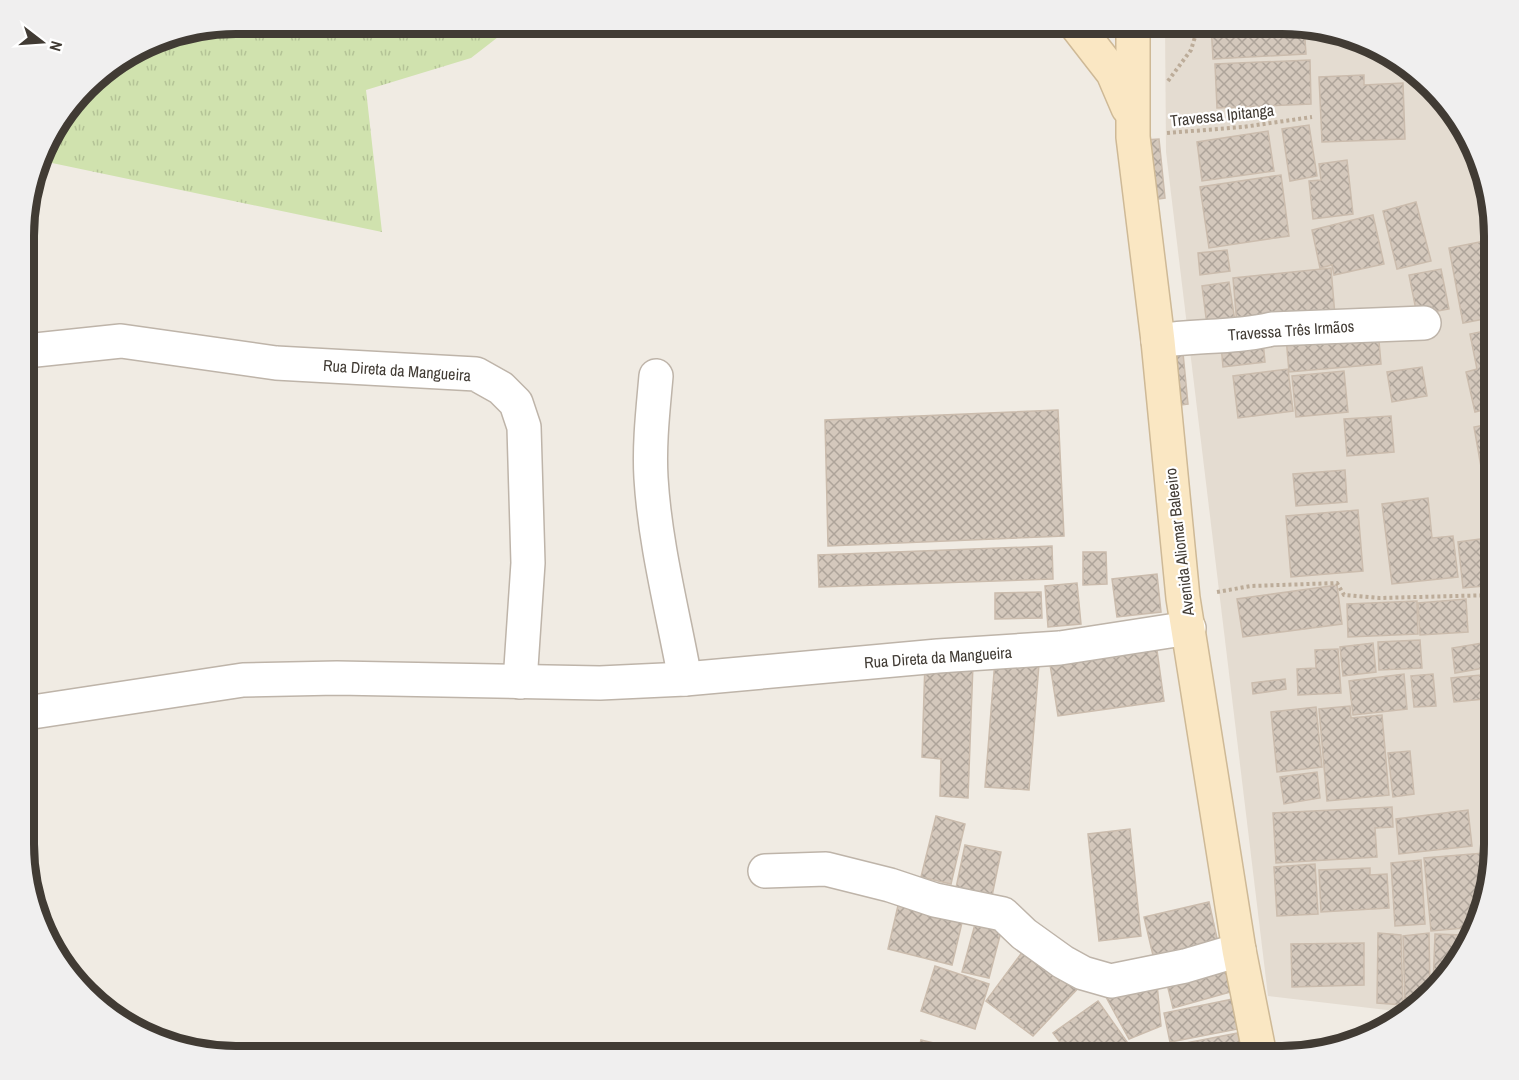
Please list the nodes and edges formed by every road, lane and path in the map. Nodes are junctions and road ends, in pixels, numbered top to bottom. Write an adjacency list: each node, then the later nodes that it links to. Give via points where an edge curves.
1 (1084, 35): 4 (main road, via 1113,73)
2 (1133, 35): 4 (main road, Avenida Aliomar Baleeiro)
3 (1312, 117): 4 (path, Travessa Ipitanga, via 1243,127)
4 (1133, 128): 6 (main road, Avenida Aliomar Baleeiro)
5 (1424, 322): 6 (street, Travessa Três Irmãos, via 1272,329)
6 (1158, 341): 10 (main road, Avenida Aliomar Baleeiro)
7 (34, 350): 12 (street, Rua Direta da Mangueira, via 121,341 276,363 476,374 501,388 516,404 524,427 528,563)
8 (656, 376): 11 (street, via 651,479)
9 (1484, 595): 10 (path, via 1379,598 1344,595 1337,583 1251,586)
10 (1186, 613): 11 (street, Rua Direta da Mangueira, via 1060,648); 15 (main road, Avenida Aliomar Baleeiro)
11 (685, 679): 12 (street, Rua Direta da Mangueira)
12 (520, 682): 13 (street, Rua Direta da Mangueira, via 243,680)
13 (35, 712)
14 (765, 871): 15 (street, via 826,869 935,900 1003,914 1023,934 1063,962 1111,981)
15 (1239, 950): 16 (main road, Avenida Aliomar Baleeiro)
16 (1258, 1046)

